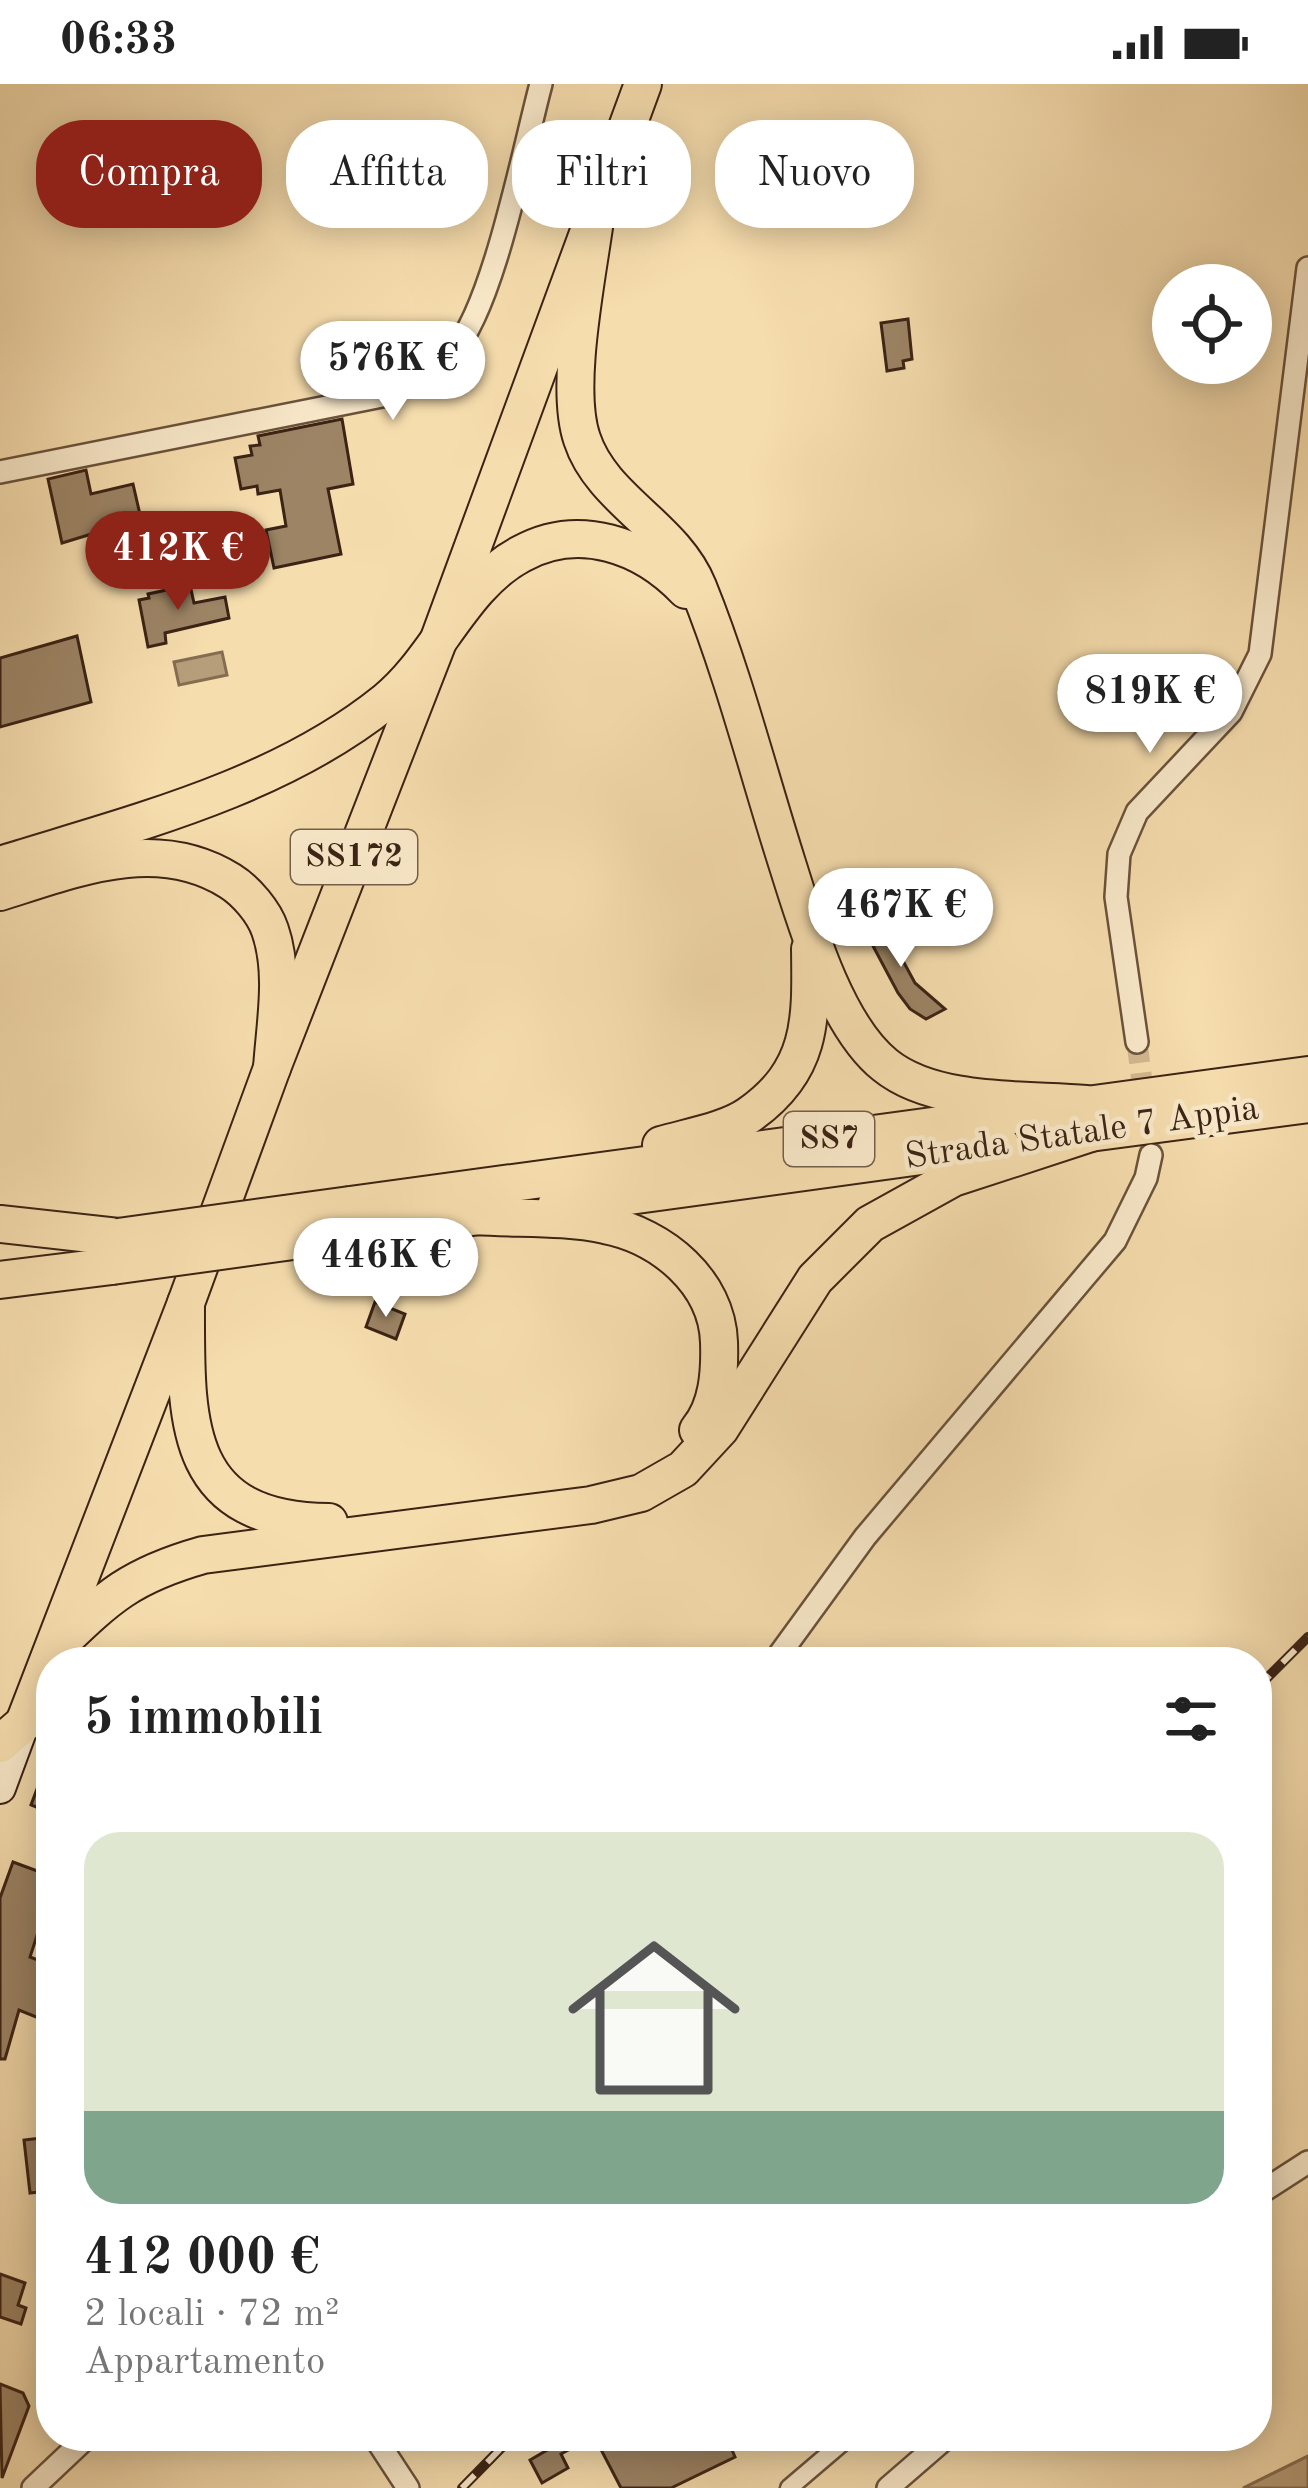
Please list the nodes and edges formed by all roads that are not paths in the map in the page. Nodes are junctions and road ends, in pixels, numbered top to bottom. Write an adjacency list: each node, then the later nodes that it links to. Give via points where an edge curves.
1 (541, 84): 7 (street, via 479,312 455,349 422,378 382,396)
2 (643, 84): 3 (main road, SS172)
3 (629, 120)
4 (589, 228): 9 (main road, SS172)
5 (594, 228): 8 (main road, via 573,399 582,442 609,484 680,555)
6 (1308, 268): 13 (street, via 1260,654 1231,712 1137,812 1119,854 1116,897)
7 (0, 472)
8 (712, 628): 9 (main road, via 662,566 619,543 572,538 522,553 485,581); 12 (main road)
9 (436, 646): 10 (main road, via 388,700 314,751 229,790); 14 (main road, SS172)
10 (0, 865)
11 (0, 892): 14 (main road, via 152,855 204,865 243,890 270,926 278,973)
12 (809, 934): 17 (main road, via 844,1013 884,1065 932,1091); 19 (main road, via 811,1022 792,1073 747,1117)
13 (1137, 1042)
14 (272, 1067): 26 (main road, SS172)
15 (1308, 1075): 17 (main road, Strada Statale 7 Appia / SS7)
16 (1308, 1104): 17 (main road, Strada Statale 7 Appia / SS7)
17 (1089, 1119): 19 (main road, Strada Statale 7 Appia / SS7); 20 (main road, Strada Statale 7 Appia / SS7); 28 (main road, via 870,1224 815,1280 720,1429 683,1469 640,1493 203,1556 154,1570 110,1596)
18 (1150, 1155): 29 (street, via 1115,1241 866,1537)
19 (575, 1174): 21 (main road, Strada Statale 7 Appia / SS7)
20 (476, 1216): 21 (main road, Strada Statale 7 Appia / SS7); 26 (main road, via 607,1225 667,1250 701,1284 718,1327 720,1375 707,1419 674,1458 636,1480 587,1492 473,1507 342,1522 296,1522 254,1510 200,1458 189,1422)
21 (347, 1219): 24 (main road, Strada Statale 7 Appia / SS7, bridge)
22 (0, 1224): 24 (main road)
23 (0, 1250): 24 (main road, Strada Statale 7 Appia / SS7)
24 (115, 1251): 25 (main road, Strada Statale 7 Appia / SS7)
25 (0, 1280)
26 (187, 1303): 27 (main road, SS172)
27 (53, 1647)
28 (54, 1647)
29 (785, 1647)
30 (36, 1684): 31 (main road, SS172)
31 (12, 1734): 32 (main road, SS172)
32 (0, 1788)
33 (1308, 2162): 34 (street)
34 (1272, 2185)
35 (72, 2451): 39 (street)
36 (384, 2451): 40 (street)
37 (832, 2451): 41 (street)
38 (931, 2451): 42 (street)
39 (33, 2488)
40 (408, 2488)
41 (789, 2488)
42 (888, 2488)

